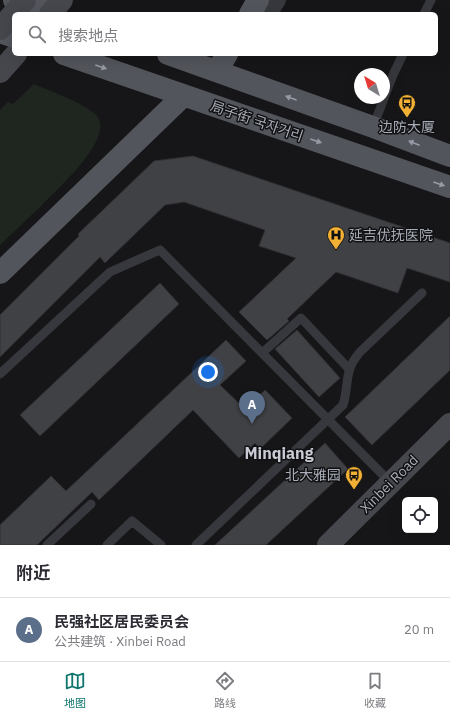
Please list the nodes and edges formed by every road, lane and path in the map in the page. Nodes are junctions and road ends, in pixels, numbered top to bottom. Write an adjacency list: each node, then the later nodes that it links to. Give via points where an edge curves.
1 (14, 0): 9 (main road)
2 (25, 0): 8 (street, bridge)
3 (62, 0): 10 (street, bridge)
4 (247, 0): 11 (main road)
5 (258, 0): 12 (main road)
6 (277, 0): 13 (street)
7 (431, 0): 14 (lane)
8 (15, 12)
9 (48, 12)
10 (52, 12)
11 (240, 12)
12 (251, 12)
13 (269, 12)
14 (425, 12)
15 (12, 15): 16 (street, bridge)
16 (0, 29)
17 (0, 32): 18 (main road)
18 (12, 36)
19 (14, 56): 25 (street)
20 (70, 56): 26 (main road, 局子街 국자거리, one-way to 26)
21 (180, 56): 24 (main road)
22 (232, 56): 24 (street)
23 (402, 56): 27 (lane)
24 (217, 62): 27 (main road, one-way to 24)
25 (0, 72)
26 (179, 94): 29 (main road, 局子街 국자거리, one-way to 29); 30 (main road); 31 (main road)
27 (373, 127): 28 (main road, one-way to 27)
28 (450, 156)
29 (450, 187)
30 (0, 260)
31 (0, 273)
32 (422, 293): 34 (lane, via 360,352)
33 (262, 353): 34 (lane, via 301,318); 35 (lane, via 160,250 110,272); 36 (lane)
34 (349, 369): 36 (lane, via 343,405)
35 (0, 374)
36 (328, 420): 38 (lane); 43 (lane)
37 (450, 424): 38 (street, Xinbei Road)
38 (391, 483): 44 (street, Xinbei Road)
39 (91, 504): 40 (lane)
40 (48, 545)
41 (107, 545): 42 (lane, via 132,521)
42 (161, 545)
43 (196, 545)
44 (328, 545)

